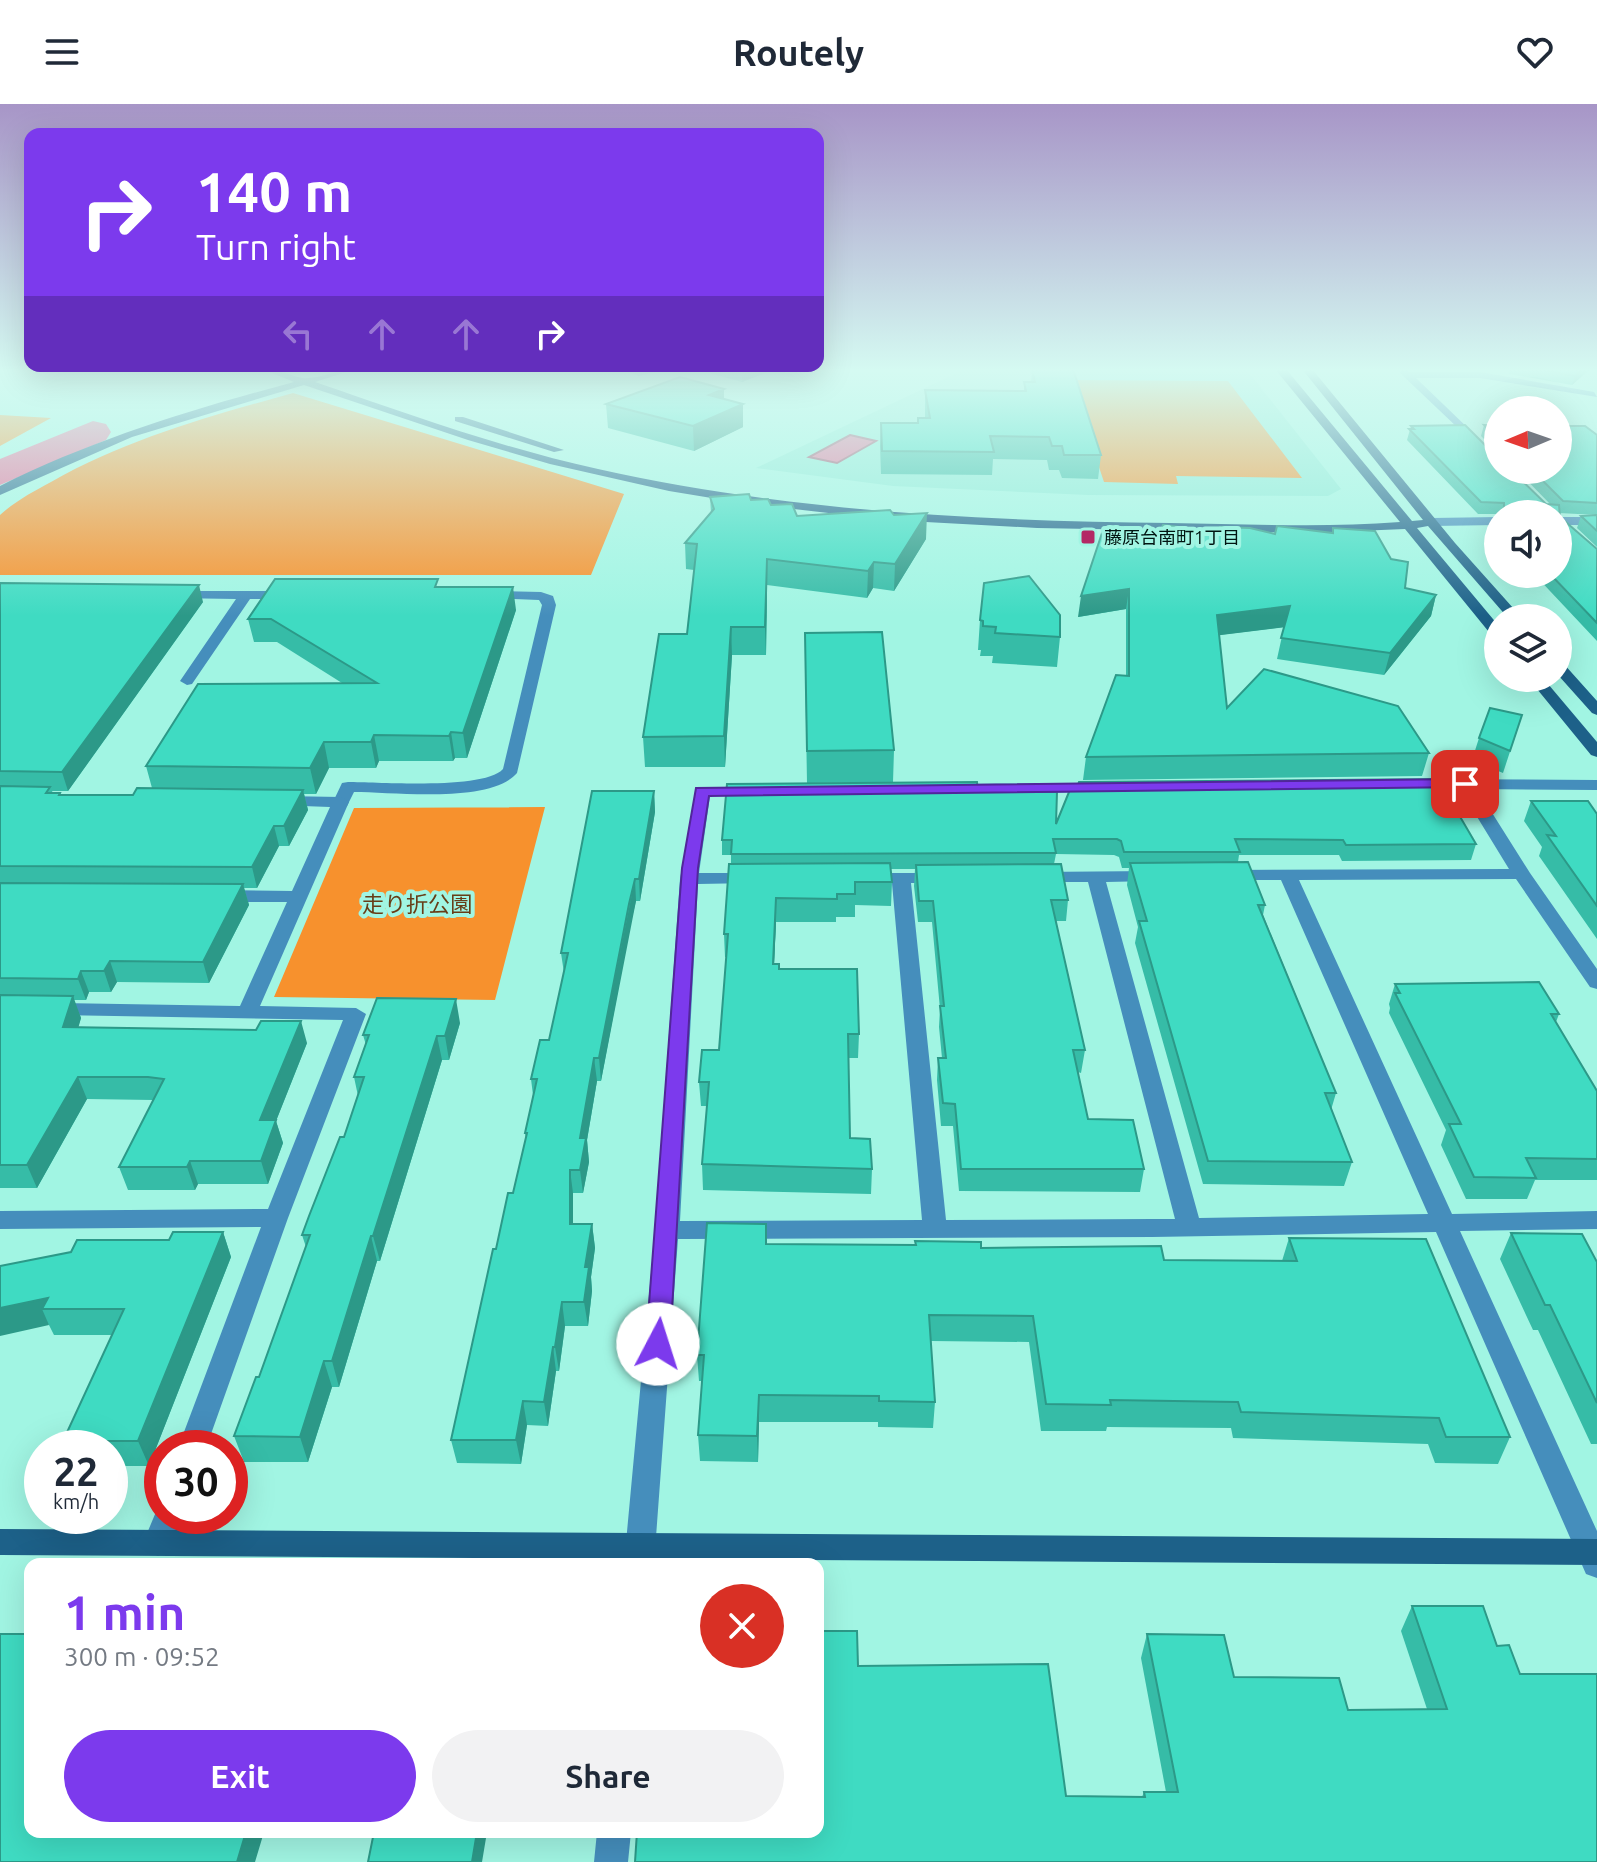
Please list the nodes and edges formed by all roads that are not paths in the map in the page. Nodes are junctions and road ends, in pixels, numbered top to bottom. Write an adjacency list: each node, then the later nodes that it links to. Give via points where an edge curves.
1 (80, 451): 6 (street)
2 (514, 451): 7 (street, via 751,501 882,516 1023,525)
3 (564, 451): 7 (street, via 839,500 1004,512)
4 (1346, 451): 7 (street)
5 (1374, 451): 11 (street)
6 (0, 491)
7 (1403, 521): 11 (street); 19 (street)
8 (1484, 521): 11 (street)
9 (1572, 521): 10 (street)
10 (1597, 521)
11 (1432, 522): 18 (street)
12 (1572, 534): 13 (street)
13 (1578, 539)
14 (154, 595): 15 (street)
15 (246, 595): 16 (street); 20 (street)
16 (306, 595)
17 (472, 595): 32 (street, via 548,599 511,770 502,780 476,787 348,787)
18 (1503, 604)
19 (1484, 617)
20 (187, 681)
21 (1572, 682): 23 (street)
22 (1547, 692): 24 (street)
23 (1597, 710)
24 (1597, 752)
25 (1403, 784): 26 (street)
26 (1465, 784): 27 (street); 34 (street)
27 (1597, 785)
28 (1121, 787): 29 (street)
29 (935, 789)
30 (764, 791): 43 (street, via 702,791)
31 (264, 801): 32 (street)
32 (341, 802): 45 (street)
33 (1287, 874): 34 (street); 35 (street); 52 (street)
34 (1521, 874): 46 (street)
35 (1207, 875)
36 (1175, 876): 39 (street)
37 (961, 877): 42 (street)
38 (1021, 877): 39 (street)
39 (1096, 877): 53 (street)
40 (765, 878): 43 (street)
41 (840, 878): 42 (street)
42 (901, 878): 54 (street)
43 (689, 879): 55 (street)
44 (203, 896): 45 (street)
45 (297, 897): 48 (street)
46 (1597, 983)
47 (0, 1008): 48 (street)
48 (248, 1010): 49 (street, via 356,1014)
49 (276, 1218): 50 (street); 56 (street)
50 (0, 1220)
51 (1597, 1220): 52 (street)
52 (1446, 1222): 53 (street); 61 (street)
53 (1189, 1227): 54 (street)
54 (935, 1229): 55 (street)
55 (667, 1230): 60 (street)
56 (199, 1430)
57 (144, 1531): 59 (street)
58 (248, 1534): 60 (street)
59 (0, 1542)
60 (640, 1555): 61 (street)
61 (1595, 1556)
62 (613, 1838): 63 (street)
63 (611, 1862)

